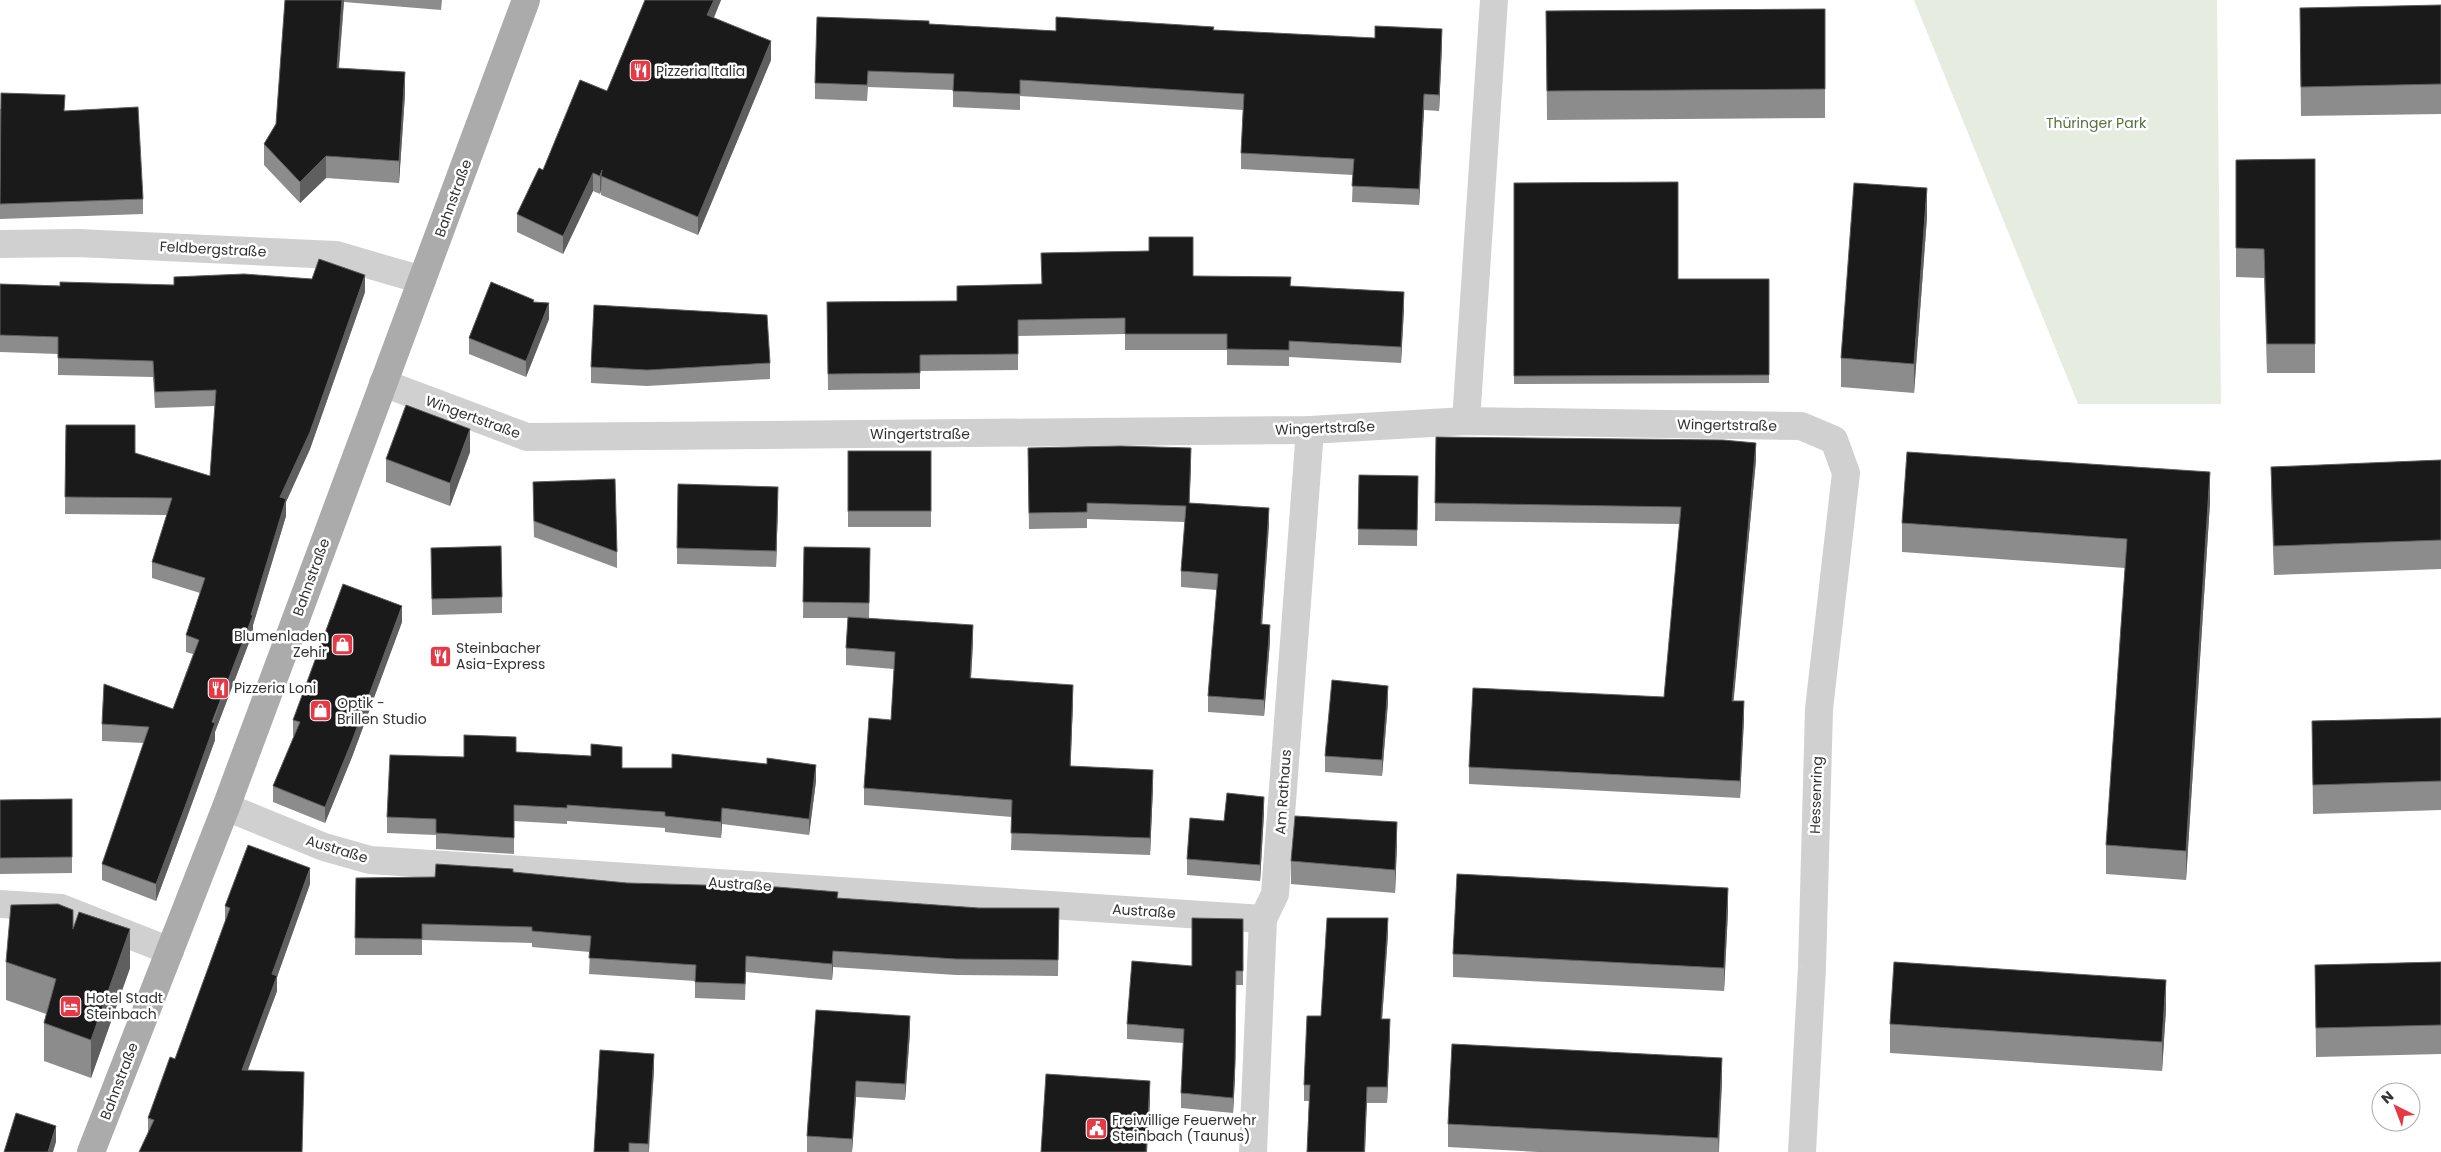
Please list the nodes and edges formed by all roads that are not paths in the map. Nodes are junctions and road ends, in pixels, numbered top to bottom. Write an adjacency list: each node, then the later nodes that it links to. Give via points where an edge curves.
1 (526, 0): 4 (main road, Bahnstraße)
2 (1494, 0): 6 (street)
3 (0, 244): 4 (street, Feldbergstraße, via 78,242 336,255)
4 (422, 280): 5 (main road, Bahnstraße)
5 (383, 383): 7 (street, Wingertstraße, via 527,436); 9 (main road, Bahnstraße)
6 (1466, 421): 7 (street, Wingertstraße); 8 (street, Wingertstraße, via 1801,426)
7 (1310, 430): 11 (street, Am Rathaus, via 1275,894)
8 (1834, 440): 15 (street, Hessenring, via 1846,473 1819,709 1812,967)
9 (226, 807): 11 (street, Austraße, via 324,847 370,860); 12 (main road, Bahnstraße)
10 (0, 904): 12 (street, via 61,908)
11 (1262, 920): 14 (street, Am Rathaus)
12 (170, 950): 13 (main road, Bahnstraße)
13 (91, 1152)
14 (1253, 1152)
15 (1802, 1152)

